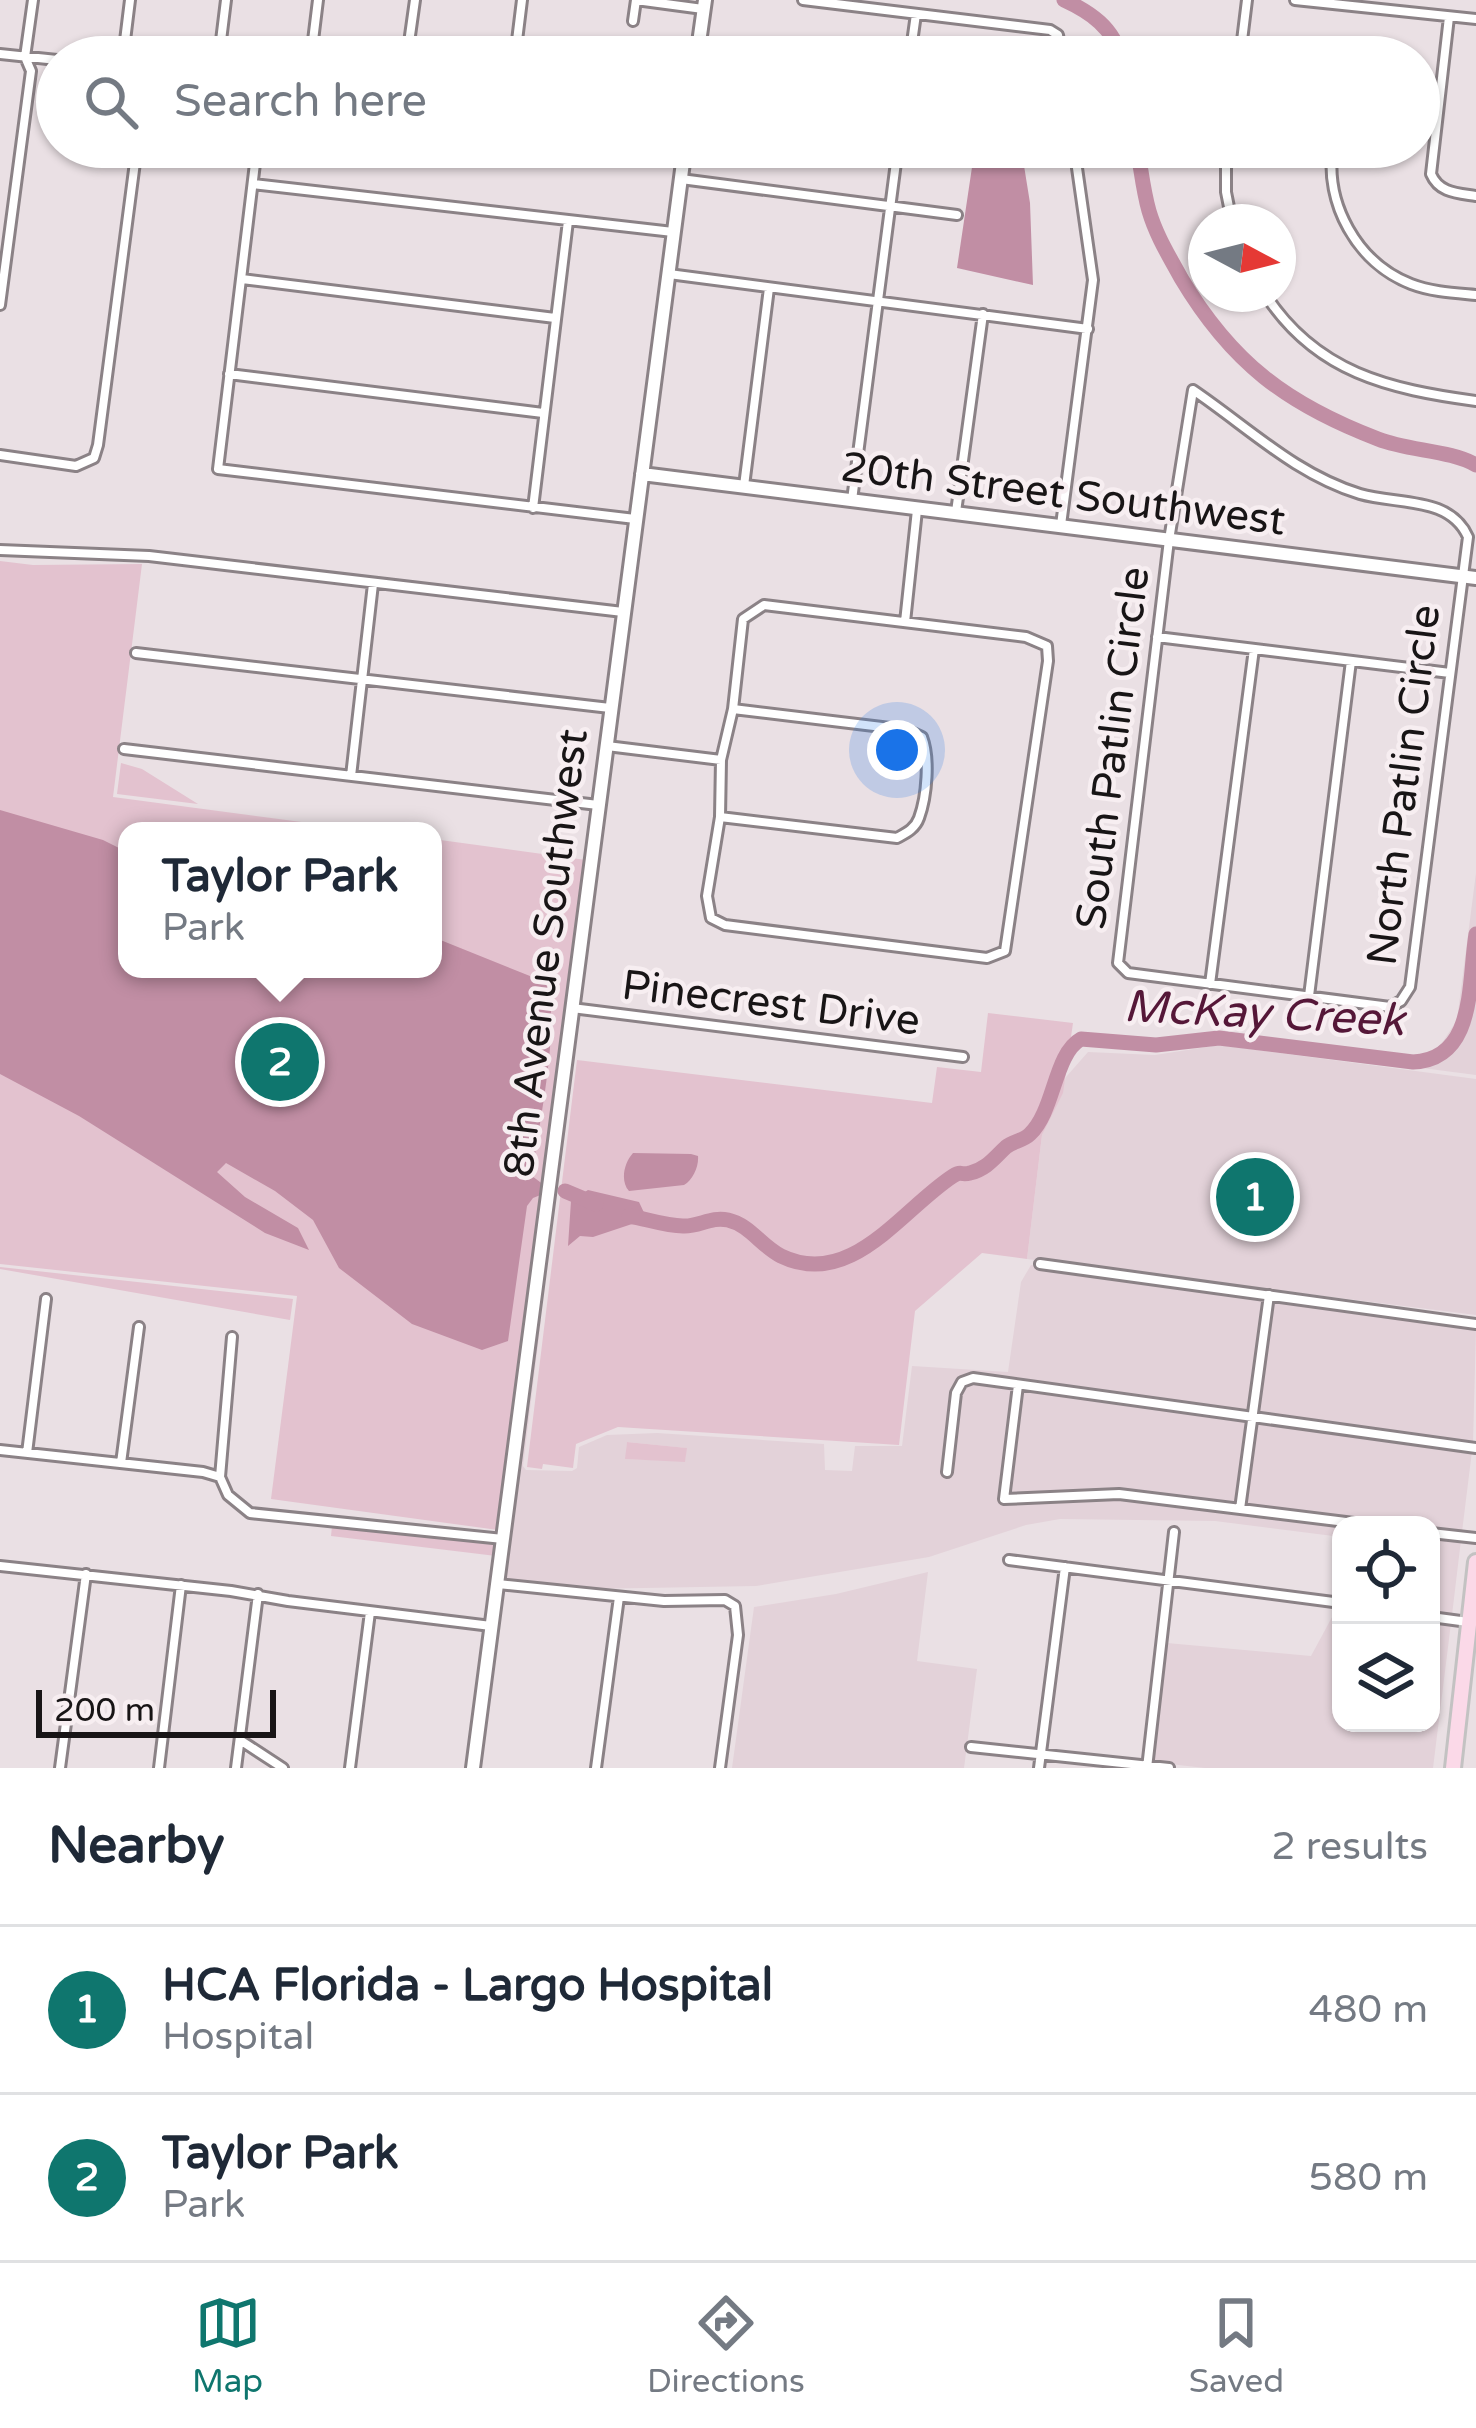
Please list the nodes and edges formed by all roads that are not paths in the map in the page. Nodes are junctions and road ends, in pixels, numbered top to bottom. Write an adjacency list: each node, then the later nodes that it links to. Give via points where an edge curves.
1 (33, 0): 27 (street)
2 (130, 0): 17 (street)
3 (226, 0): 18 (street)
4 (318, 0): 19 (street)
5 (415, 0): 20 (street)
6 (522, 0): 21 (street)
7 (803, 0): 13 (street)
8 (1247, 0): 25 (street)
9 (1295, 0): 12 (street)
10 (1381, 0): 12 (street)
11 (704, 5): 16 (street, via 636,0); 22 (street)
12 (1380, 11): 14 (street)
13 (916, 14): 23 (street); 24 (street)
14 (1449, 17): 15 (street); 29 (street)
15 (1476, 19)
16 (633, 21)
17 (125, 36)
18 (222, 36)
19 (313, 36)
20 (410, 36)
21 (518, 36)
22 (700, 36)
23 (913, 36)
24 (1058, 36)
25 (1243, 36)
26 (0, 54): 27 (street)
27 (26, 57): 28 (street); 51 (street, via 31,71)
28 (36, 58)
29 (1440, 96)
30 (134, 168): 59 (street, via 94,458 76,466)
31 (255, 168): 39 (street)
32 (682, 168): 38 (street, 8th Avenue Southwest)
33 (895, 168): 42 (street)
34 (1077, 168): 55 (street, via 1093,280)
35 (1226, 168): 41 (street)
36 (1331, 168): 49 (street, via 1347,229 1373,259 1416,286)
37 (1432, 168): 40 (street, via 1444,190)
38 (681, 179): 42 (street); 45 (street, 8th Avenue Southwest)
39 (254, 184): 44 (street); 47 (street)
40 (1476, 196)
41 (1228, 204)
42 (890, 206): 43 (street); 50 (street)
43 (957, 215)
44 (568, 221): 45 (street); 54 (street)
45 (674, 232): 46 (street, 8th Avenue Southwest)
46 (669, 274): 48 (street); 60 (street, 8th Avenue Southwest)
47 (242, 279): 54 (street); 56 (street)
48 (769, 288): 50 (street); 61 (street)
49 (1476, 295)
50 (877, 302): 53 (street); 62 (street)
51 (0, 304)
52 (1281, 312): 57 (street, via 1311,346 1360,375)
53 (982, 314): 55 (street); 65 (street)
54 (555, 318): 58 (street)
55 (1088, 329): 67 (street)
56 (229, 374): 58 (street); 63 (street, via 218,469)
57 (1476, 400)
58 (543, 413): 63 (street)
59 (0, 455)
60 (642, 475): 61 (street, 20th Street Southwest); 66 (street, 8th Avenue Southwest)
61 (744, 488): 62 (street, 20th Street Southwest)
62 (851, 502): 64 (street, 20th Street Southwest)
63 (533, 508): 66 (street)
64 (917, 510): 65 (street, 20th Street Southwest); 73 (street)
65 (956, 514): 67 (street, 20th Street Southwest)
66 (637, 519): 72 (street, 8th Avenue Southwest)
67 (1061, 527): 68 (street, 20th Street Southwest)
68 (1169, 540): 70 (street, 20th Street Southwest); 70 (street, South Patlin Circle, via 1193,390 1327,482 1454,515 1468,537); 74 (street, South Patlin Circle)
69 (0, 550): 71 (street, via 149,556)
70 (1469, 577): 78 (street, North Patlin Circle)
71 (373, 584): 72 (street); 79 (street)
72 (624, 612): 80 (street, 8th Avenue Southwest)
73 (905, 622): 81 (street, via 764,605 743,619); 87 (street, via 1047,646 1006,951 987,958 725,925 711,918 707,896)
74 (1157, 637): 75 (street); 88 (street, South Patlin Circle, via 1118,963 1128,973)
75 (1254, 649): 77 (street); 88 (street)
76 (136, 652): 79 (street)
77 (1352, 661): 78 (street); 89 (street)
78 (1450, 673): 89 (street, North Patlin Circle, via 1410,987 1390,1007)
79 (361, 680): 80 (street); 85 (street)
80 (612, 708): 82 (street, 8th Avenue Southwest)
81 (733, 709): 84 (street); 87 (street, via 922,736 919,818 896,838)
82 (607, 746): 84 (street); 86 (street, 8th Avenue Southwest)
83 (124, 749): 85 (street)
84 (721, 760): 87 (street)
85 (351, 776): 86 (street)
86 (599, 805): 90 (street, 8th Avenue Southwest)
87 (720, 817)
88 (1210, 984): 89 (street)
89 (1309, 996)
90 (572, 1008): 91 (street, Pinecrest Drive); 111 (street, 8th Avenue Southwest)
91 (962, 1058)
92 (1040, 1264): 93 (street)
93 (1269, 1295): 95 (street); 99 (street)
94 (46, 1299): 102 (street)
95 (1476, 1324)
96 (139, 1327): 103 (street)
97 (232, 1337): 105 (street)
98 (1018, 1385): 99 (street); 104 (street, via 962,1382); 106 (street, via 1004,1499 1119,1494)
99 (1252, 1417): 100 (street); 106 (street)
100 (1476, 1448)
101 (0, 1450): 102 (street)
102 (27, 1454): 103 (street)
103 (121, 1463): 105 (street)
104 (947, 1472)
105 (220, 1478): 111 (street, via 250,1513)
106 (1240, 1509): 107 (street)
107 (1332, 1520)
108 (1174, 1532): 117 (street)
109 (1440, 1534): 110 (street)
110 (1476, 1538)
111 (503, 1539): 118 (street, 8th Avenue Southwest)
112 (1010, 1560): 115 (street)
113 (1476, 1562): 125 (main road)
114 (0, 1566): 116 (street)
115 (1065, 1567): 117 (street); 130 (street)
116 (86, 1574): 119 (street); 132 (street)
117 (1170, 1582): 122 (street); 131 (street)
118 (498, 1584): 121 (street); 126 (street, 8th Avenue Southwest)
119 (181, 1585): 120 (street); 133 (street)
120 (258, 1594): 123 (street); 128 (street)
121 (619, 1597): 138 (street); 139 (street, via 735,1606)
122 (1332, 1603)
123 (370, 1612): 126 (street); 136 (street)
124 (1440, 1618): 125 (street)
125 (1468, 1622): 127 (main road)
126 (491, 1626): 137 (street, 8th Avenue Southwest)
127 (1469, 1689): 142 (main road)
128 (240, 1740): 134 (street); 135 (street)
129 (971, 1747): 130 (street)
130 (1040, 1755): 131 (street); 140 (street)
131 (1147, 1767): 141 (street)
132 (61, 1768)
133 (159, 1768)
134 (236, 1768)
135 (283, 1768)
136 (350, 1768)
137 (473, 1768)
138 (596, 1768)
139 (720, 1768)
140 (1039, 1768)
141 (1169, 1768)
142 (1453, 1768)

